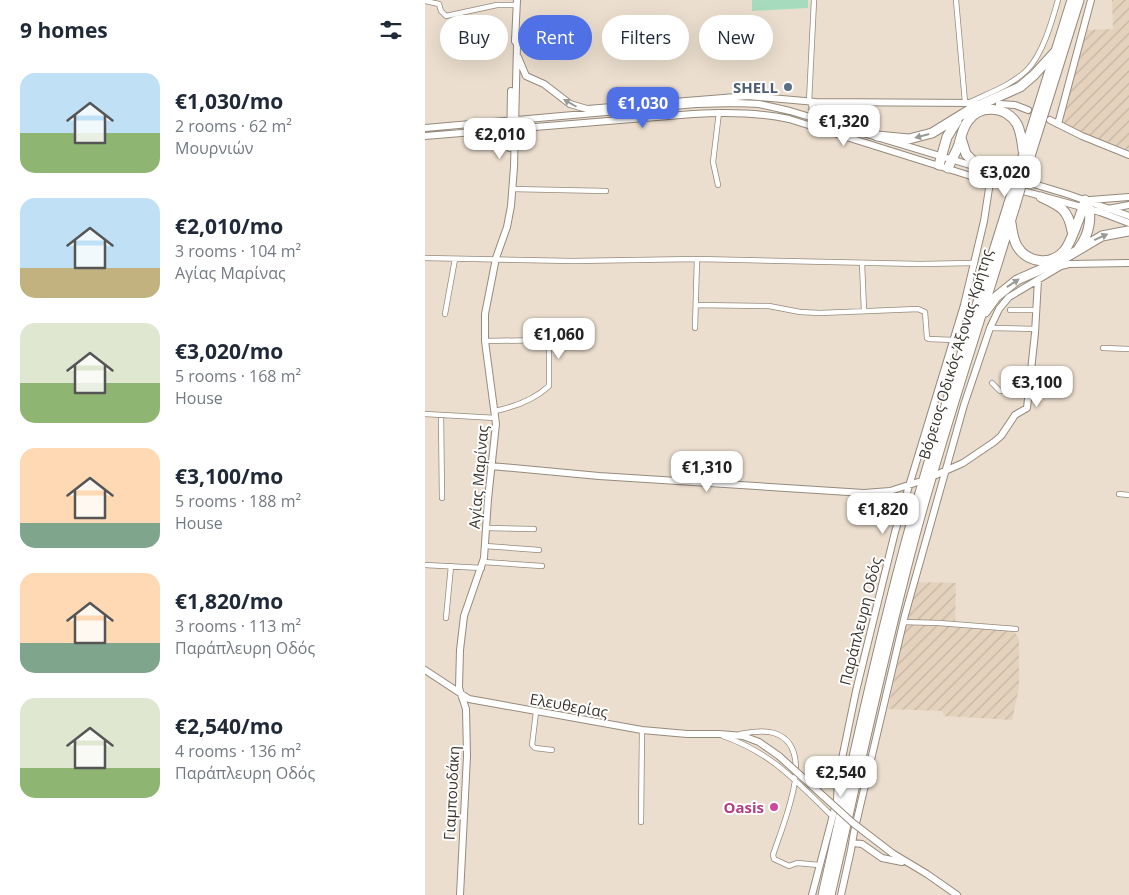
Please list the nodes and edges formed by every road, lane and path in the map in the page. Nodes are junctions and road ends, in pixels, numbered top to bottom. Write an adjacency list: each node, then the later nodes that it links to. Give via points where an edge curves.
1 (814, 0): 13 (street)
2 (956, 0): 14 (street)
3 (1058, 0): 14 (street, via 1036,59 1027,71)
4 (1072, 0): 11 (highway, Βόρειος Οδικός Άξονας Κρήτης)
5 (1079, 0): 37 (highway, Βόρειος Οδικός Άξονας Κρήτης)
6 (1091, 0): 25 (street)
7 (425, 1): 8 (street)
8 (438, 2): 9 (street, via 443,14 450,16)
9 (517, 3): 10 (street, Αγίας Μαρίνας)
10 (515, 38): 12 (street, Αγίας Μαρίνας); 16 (street, Αγίας Μαρίνας)
11 (1056, 51): 19 (highway, via 1019,86); 34 (highway, Βόρειος Οδικός Άξονας Κρήτης)
12 (517, 54): 13 (street, one-way to 12, via 748,96 581,108 526,76); 16 (street, Αγίας Μαρίνας)
13 (811, 102): 14 (street); 20 (street)
14 (970, 102)
15 (999, 104): 17 (street)
16 (512, 108): 21 (street, Αγίας Μαρίνας); 22 (street); 24 (street)
17 (1028, 110)
18 (719, 112): 26 (street); 36 (street, via 757,113 789,119); 40 (street, via 713,162)
19 (962, 115): 32 (highway, one-way to 32, via 933,133 917,138); 36 (highway, via 947,137)
20 (813, 117): 22 (street, via 759,104 728,103); 32 (street)
21 (512, 120): 22 (street); 24 (street); 28 (street, Αγίας Μαρίνας)
22 (527, 120)
23 (1050, 120): 25 (street)
24 (497, 122): 27 (street)
25 (1058, 124): 35 (street)
26 (529, 127): 28 (street); 33 (street)
27 (425, 128)
28 (512, 128): 29 (street); 33 (street, Αγίας Μαρίνας)
29 (497, 129): 31 (street); 33 (street)
30 (961, 135): 34 (highway, via 968,120 976,113 988,109 1003,111 1013,118 1020,130); 36 (highway); 38 (highway, via 966,154)
31 (425, 136)
32 (877, 136): 36 (street)
33 (512, 143): 41 (street, Αγίας Μαρίνας)
34 (1023, 155): 37 (highway, Βόρειος Οδικός Άξονας Κρήτης)
35 (1129, 155)
36 (945, 163): 38 (street); 39 (street)
37 (1024, 166): 45 (highway, Βόρειος Οδικός Άξονας Κρήτης, bridge)
38 (980, 168): 46 (street)
39 (990, 182): 43 (street); 60 (street, Παράπλευρη Οδός)
40 (718, 185)
41 (512, 189): 42 (street); 56 (street, Αγίας Μαρίνας, via 508,220)
42 (606, 191)
43 (1041, 197): 46 (street); 53 (highway, via 1063,209)
44 (1129, 198): 46 (street)
45 (1012, 204): 50 (highway, Βόρειος Οδικός Άξονας Κρήτης); 115 (highway, Βόρειος Οδικός Άξονας Κρήτης, via 907,538)
46 (1086, 205): 48 (street); 51 (highway); 53 (highway)
47 (1129, 205): 48 (street)
48 (1103, 210): 49 (street); 51 (highway); 52 (street)
49 (1129, 216)
50 (1011, 221): 53 (highway, via 1018,248 1028,258 1037,261 1059,256); 68 (highway, Βόρειος Οδικός Άξονας Κρήτης)
51 (1090, 222): 54 (highway)
52 (1129, 229): 54 (highway, one-way to 52, via 1102,236)
53 (1073, 232)
54 (1078, 250): 68 (highway, one-way to 54, via 1011,283)
55 (425, 258): 57 (street)
56 (496, 258): 57 (street); 58 (street, via 573,261); 73 (street, Αγίας Μαρίνας, via 486,305)
57 (455, 259): 67 (street)
58 (697, 259): 59 (street); 63 (street)
59 (863, 263): 60 (street); 66 (street)
60 (975, 263): 72 (street, Παράπλευρη Οδός)
61 (1129, 263): 62 (street, via 1069,264)
62 (1038, 280): 65 (street); 70 (street, via 1009,298 999,309)
63 (696, 305): 66 (street, via 769,306 810,312); 69 (street)
64 (1009, 310): 65 (street)
65 (1037, 310): 71 (street)
66 (864, 311): 72 (street, via 922,310 926,315 927,338)
67 (445, 314)
68 (980, 318): 116 (highway, Βόρειος Οδικός Άξονας Κρήτης, via 892,622)
69 (695, 328)
70 (990, 328): 71 (street); 82 (street)
71 (1035, 329): 77 (street)
72 (954, 340): 85 (street, Παράπλευρη Οδός)
73 (485, 341): 80 (street, Αγίας Μαρίνας); 80 (street, via 549,340 549,386 533,398)
74 (1103, 348): 75 (street)
75 (1129, 348)
76 (992, 383): 77 (street, via 1001,391)
77 (1029, 391): 82 (street, via 1025,410 1013,417 1001,436)
78 (425, 414): 79 (street)
79 (441, 415): 80 (street); 88 (street)
80 (496, 415): 81 (street, Αγίας Μαρίνας)
81 (491, 466): 85 (street, via 864,493); 89 (street, Αγίας Μαρίνας)
82 (945, 472): 83 (street); 98 (street)
83 (936, 476)
84 (918, 482): 85 (street)
85 (910, 485): 108 (street, Παράπλευρη Οδός, via 895,532 856,691)
86 (1119, 494): 87 (street)
87 (1129, 495)
88 (442, 498)
89 (486, 528): 90 (street); 91 (street, Αγίας Μαρίνας)
90 (534, 529)
91 (485, 546): 92 (street); 94 (street, Αγίας Μαρίνας)
92 (539, 550)
93 (425, 565): 95 (street)
94 (483, 565): 95 (street); 96 (street); 101 (street, Αγίας Μαρίνας, via 463,624)
95 (451, 566): 97 (street)
96 (542, 566)
97 (446, 618)
98 (903, 622): 99 (street); 110 (street)
99 (1016, 630)
100 (425, 670): 101 (street, Ελευθερίας)
101 (461, 694): 102 (street, Ελευθερίας, via 469,699); 113 (street, Γιαμπουδάκη, via 466,709 467,756)
102 (536, 712): 103 (street, Ελευθερίας); 106 (street, via 532,745)
103 (643, 730): 104 (street, Ελευθερίας); 109 (street)
104 (717, 734): 105 (street, Ελευθερίας); 107 (street, via 756,750)
105 (734, 735): 107 (street, via 770,732 780,736 793,750); 111 (street, Ελευθερίας, bridge, via 759,742 779,756 853,823)
106 (552, 750)
107 (796, 781): 108 (street); 112 (street, via 774,859 789,866)
108 (833, 817): 112 (street, Παράπλευρη Οδός)
109 (641, 822)
110 (853, 843): 111 (street, via 862,844 882,858); 117 (street)
111 (906, 862): 118 (street, Ελευθερίας)
112 (819, 864): 114 (street, Παράπλευρη Οδός)
113 (459, 895)
114 (812, 895)
115 (823, 895)
116 (830, 895)
117 (841, 895)
118 (957, 895)

